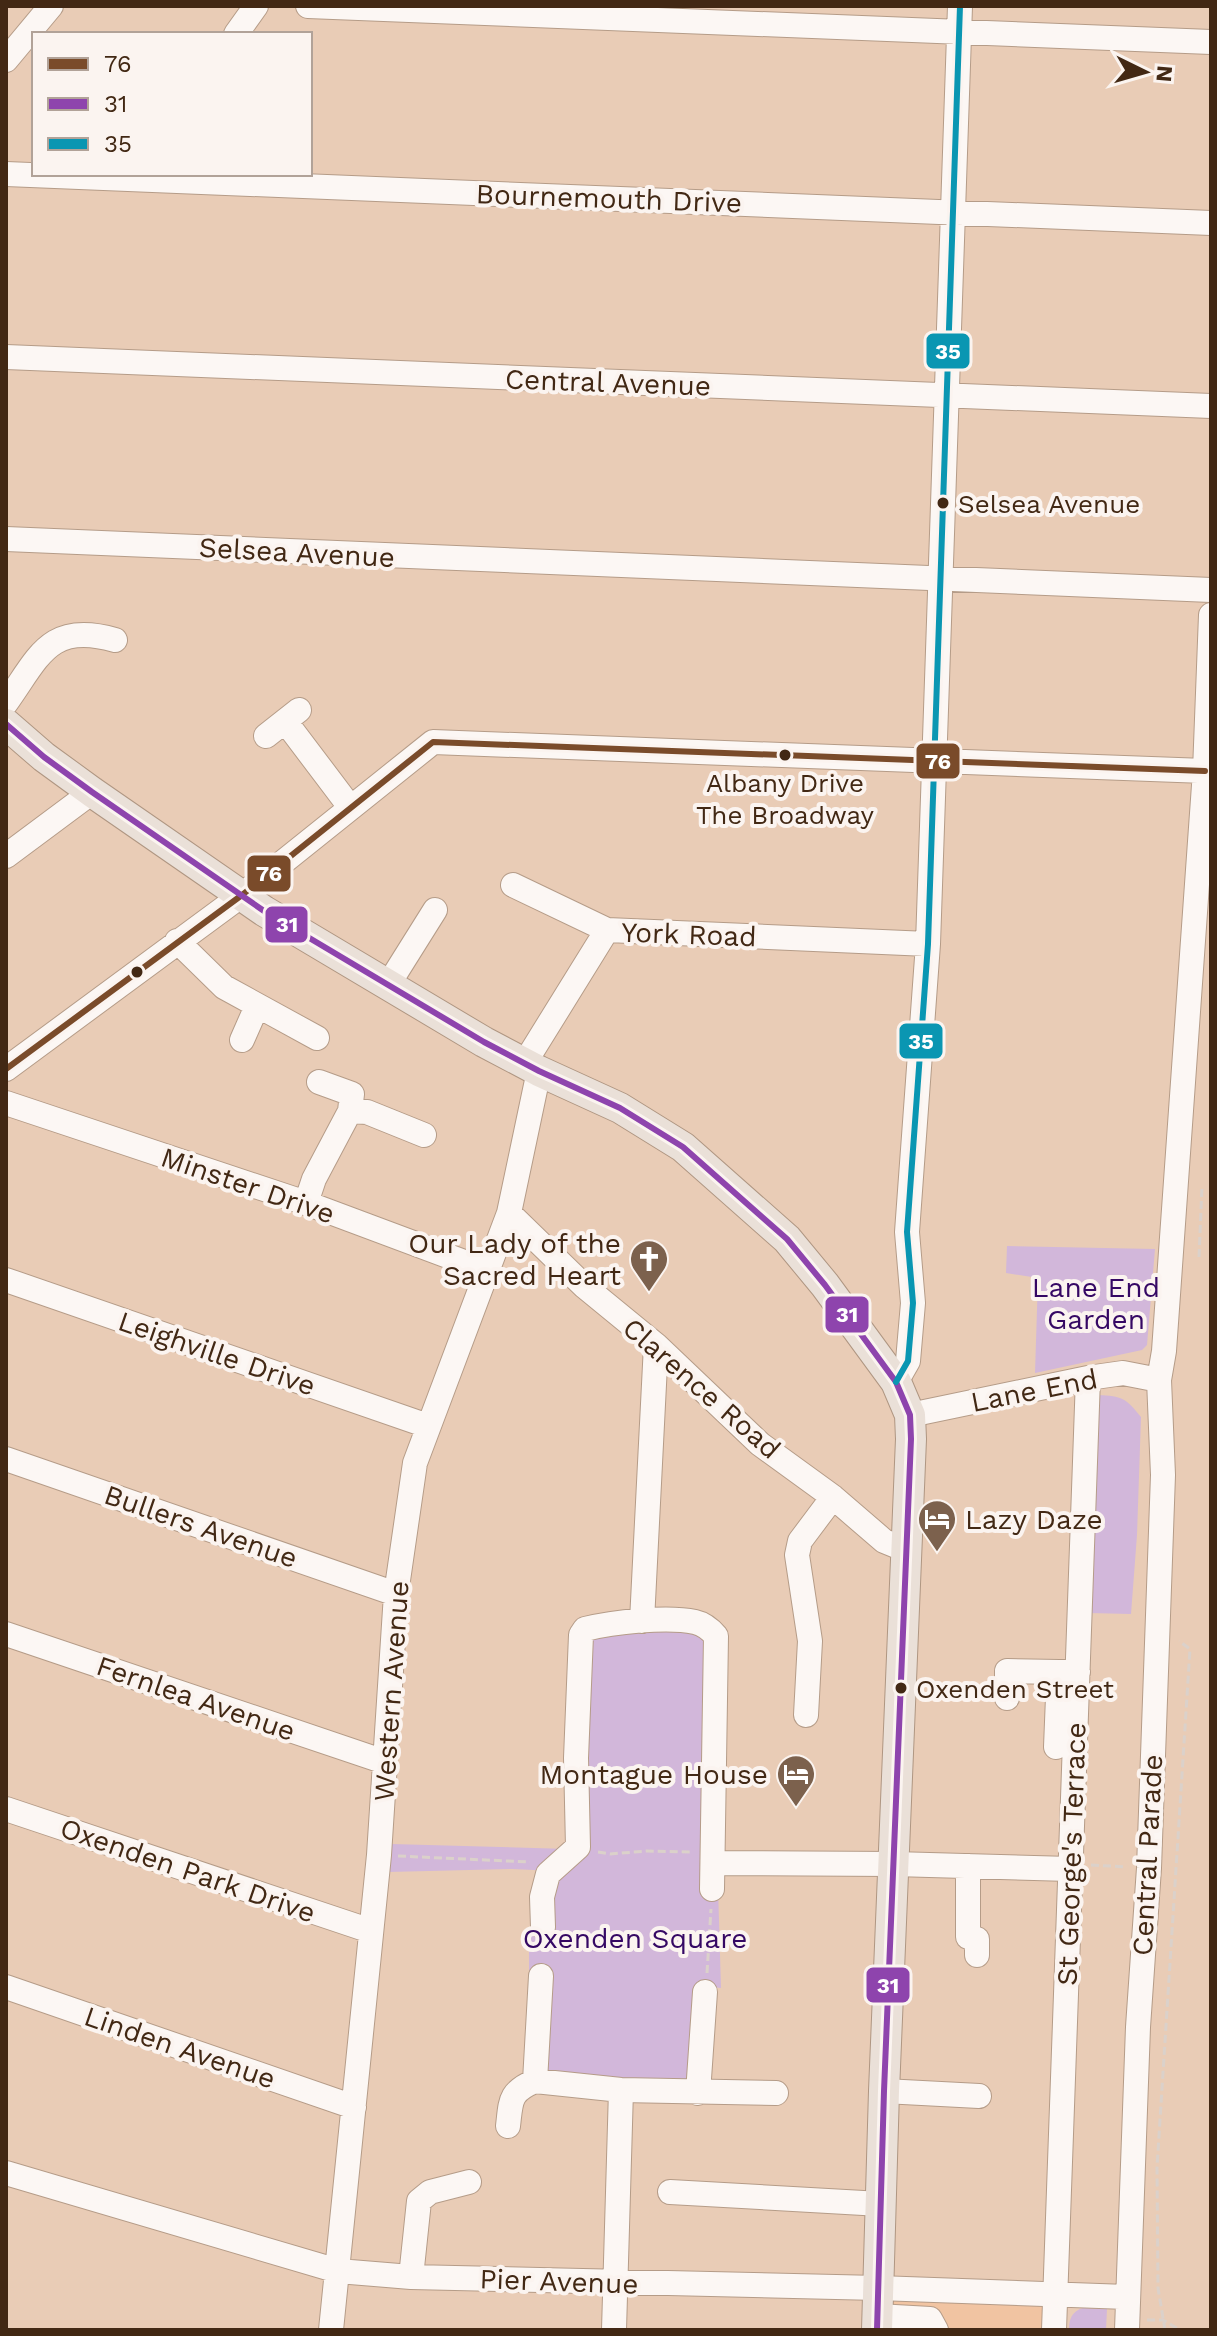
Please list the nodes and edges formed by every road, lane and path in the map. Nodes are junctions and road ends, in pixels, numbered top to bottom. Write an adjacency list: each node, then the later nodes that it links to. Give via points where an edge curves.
1 (51, 6): 8 (street)
2 (256, 6): 5 (street)
3 (308, 6): 6 (street)
4 (960, 6): 6 (street)
5 (237, 32)
6 (959, 32): 7 (street); 12 (street)
7 (1211, 42)
8 (6, 60)
9 (6, 174): 10 (street, Bournemouth Drive)
10 (32, 174)
11 (136, 176): 12 (street, Bournemouth Drive)
12 (953, 212): 13 (street, Bournemouth Drive); 15 (street)
13 (1211, 223)
14 (6, 357): 15 (street, Central Avenue)
15 (946, 396): 16 (street, Central Avenue); 18 (street)
16 (1211, 406)
17 (6, 539): 18 (street, Selsea Avenue)
18 (941, 580): 19 (street, Selsea Avenue); 25 (street)
19 (1211, 590)
20 (1211, 615): 26 (street, Central Parade)
21 (115, 640): 22 (street, via 82,635 47,645)
22 (6, 703)
23 (283, 722): 28 (street)
24 (6, 724): 27 (main road)
25 (932, 762): 26 (street); 28 (street, via 433,742); 35 (street)
26 (1205, 771): 54 (street, Central Parade)
27 (92, 792): 29 (street); 31 (main road)
28 (350, 807): 31 (street)
29 (6, 856)
30 (513, 885): 33 (street)
31 (242, 895): 34 (street); 36 (main road)
32 (435, 910): 36 (street)
33 (607, 930): 35 (street, York Road); 40 (street, York Road, via 565,997)
34 (177, 941): 37 (street, via 224,987); 41 (street)
35 (928, 944): 55 (street, via 907,1232 913,1303 908,1361)
36 (388, 985): 40 (main road)
37 (257, 1006): 38 (street); 39 (street)
38 (317, 1038)
39 (242, 1040)
40 (531, 1067): 48 (street, Western Avenue); 55 (main road, via 620,1108 683,1147 735,1191 787,1239)
41 (6, 1069)
42 (319, 1082): 44 (street, via 352,1094)
43 (6, 1103): 47 (street, Minster Drive)
44 (350, 1111): 45 (street, via 367,1112); 47 (street)
45 (424, 1135)
46 (1202, 1186): 49 (path)
47 (306, 1203): 50 (street, Minster Drive)
48 (509, 1213): 50 (street, Western Avenue); 52 (street, Clarence Road, via 584,1286)
49 (1199, 1257)
50 (488, 1271): 57 (street, Western Avenue)
51 (6, 1280): 57 (street, Leighville Drive)
52 (656, 1345): 59 (street, Clarence Road, via 760,1444); 62 (street)
53 (1088, 1378): 54 (street, Lane End, via 1123,1373); 56 (street, Lane End); 65 (street, St George's Terrace)
54 (1159, 1380): 78 (street, Central Parade, via 1163,1475)
55 (896, 1382): 56 (main road)
56 (910, 1415): 60 (main road)
57 (428, 1426): 61 (street, Western Avenue, via 415,1463)
58 (6, 1459): 61 (street, Bullers Avenue)
59 (833, 1497): 60 (street, Clarence Road, via 884,1541); 67 (street, via 800,1541 797,1555 810,1641)
60 (906, 1550): 75 (main road)
61 (396, 1594): 69 (street, Western Avenue)
62 (642, 1621): 71 (street, via 593,1627 581,1635); 74 (street, via 695,1622 716,1636)
63 (6, 1634): 69 (street, Fernlea Avenue)
64 (1171, 1634): 104 (path, via 1190,1649 1157,2167)
65 (1068, 1672): 66 (street, via 1007,1671); 68 (street); 77 (street, St George's Terrace)
66 (1007, 1698)
67 (806, 1715)
68 (1056, 1747)
69 (385, 1762): 72 (street, Western Avenue)
70 (6, 1809): 81 (street, Oxenden Park Drive)
71 (578, 1847): 73 (street); 74 (path, via 610,1854 702,1852)
72 (379, 1855): 73 (path); 81 (street, Western Avenue)
73 (558, 1863): 80 (street, via 548,1874 542,1897)
74 (714, 1863): 75 (street); 79 (street)
75 (894, 1864): 76 (street); 88 (main road)
76 (968, 1866): 77 (street); 82 (street, via 968,1937 977,1939)
77 (1071, 1866): 78 (path); 101 (street, St George's Terrace)
78 (1149, 1868): 102 (street, Central Parade)
79 (712, 1889): 85 (path)
80 (543, 1927)
81 (371, 1931): 92 (street, Western Avenue)
82 (977, 1955)
83 (541, 1976): 86 (street)
84 (6, 1987): 92 (street, Linden Avenue)
85 (705, 1992): 89 (street)
86 (535, 2081): 87 (street); 93 (street, via 512,2097)
87 (621, 2090): 89 (street); 100 (street)
88 (884, 2091): 91 (street); 97 (main road)
89 (698, 2093): 90 (street)
90 (776, 2093)
91 (979, 2096)
92 (354, 2107): 98 (street, Western Avenue)
93 (508, 2126)
94 (6, 2173): 98 (street, Pier Avenue)
95 (469, 2182): 99 (street, via 430,2192 419,2201)
96 (670, 2192): 97 (street)
97 (881, 2204): 103 (main road)
98 (338, 2271): 99 (street, Pier Avenue); 105 (street, Western Avenue)
99 (411, 2277): 100 (street, Pier Avenue)
100 (615, 2283): 103 (street, Pier Avenue); 106 (street)
101 (1056, 2296): 102 (street, Pier Avenue); 103 (street, Pier Avenue); 108 (street, St George's Terrace)
102 (1127, 2297): 109 (street, Central Parade)
103 (877, 2311): 107 (street, via 930,2319)
104 (1163, 2320): 110 (path); 111 (path)
105 (331, 2330)
106 (614, 2330)
107 (936, 2330)
108 (1054, 2330)
109 (1127, 2330)
110 (1165, 2330)
111 (1180, 2330)

